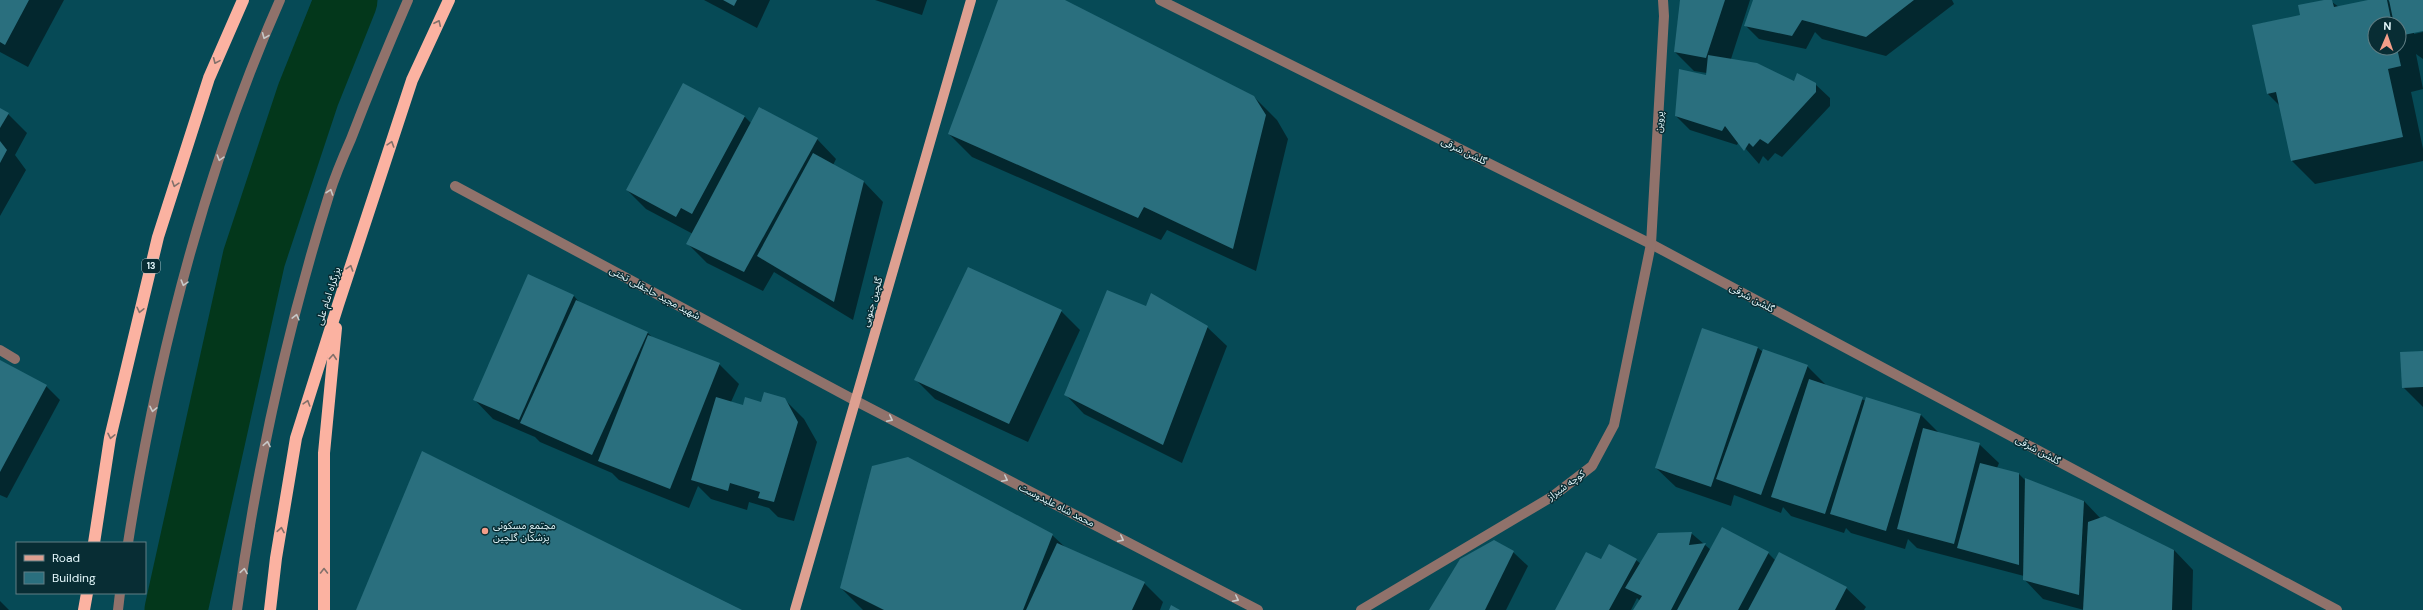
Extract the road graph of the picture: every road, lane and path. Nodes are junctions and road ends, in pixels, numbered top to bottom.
1 (243, 0) edge
2 (280, 0) edge
3 (408, 0) edge
4 (449, 0) edge
5 (971, 0) edge
6 (1160, 0) edge
7 (1663, 0) edge
8 (455, 186) dead end
9 (1651, 244) junction
10 (338, 305) junction
11 (0, 350) edge
12 (15, 359) dead end
13 (856, 401) junction
14 (94, 542) edge
15 (128, 542) edge
16 (87, 594) edge
17 (120, 594) edge
18 (84, 610) edge
19 (118, 610) edge
20 (237, 610) edge
21 (270, 610) edge
22 (324, 610) edge
23 (795, 610) edge
24 (1258, 610) edge
25 (1361, 610) edge
26 (2337, 610) edge

1 -> 14 highway, 13
2 -> 15 street
20 -> 3 street
10 -> 4 highway, بزرگراه امام علی
5 - 13 main road, گلچین جنوبی
6 - 9 street, گلشن شرقی
7 - 9 street, پروین
8 - 13 street, شهید مجید حاجقلی تختی
9 - 25 street, کوچه شیراز
9 - 26 street, گلشن شرقی
21 -> 10 highway, بزرگراه امام علی
22 -> 10 highway
11 - 12 street
13 - 23 main road, گلچین جنوبی
13 -> 24 street, محمد شاه علیدوست
16 - 18 highway
17 - 19 street

